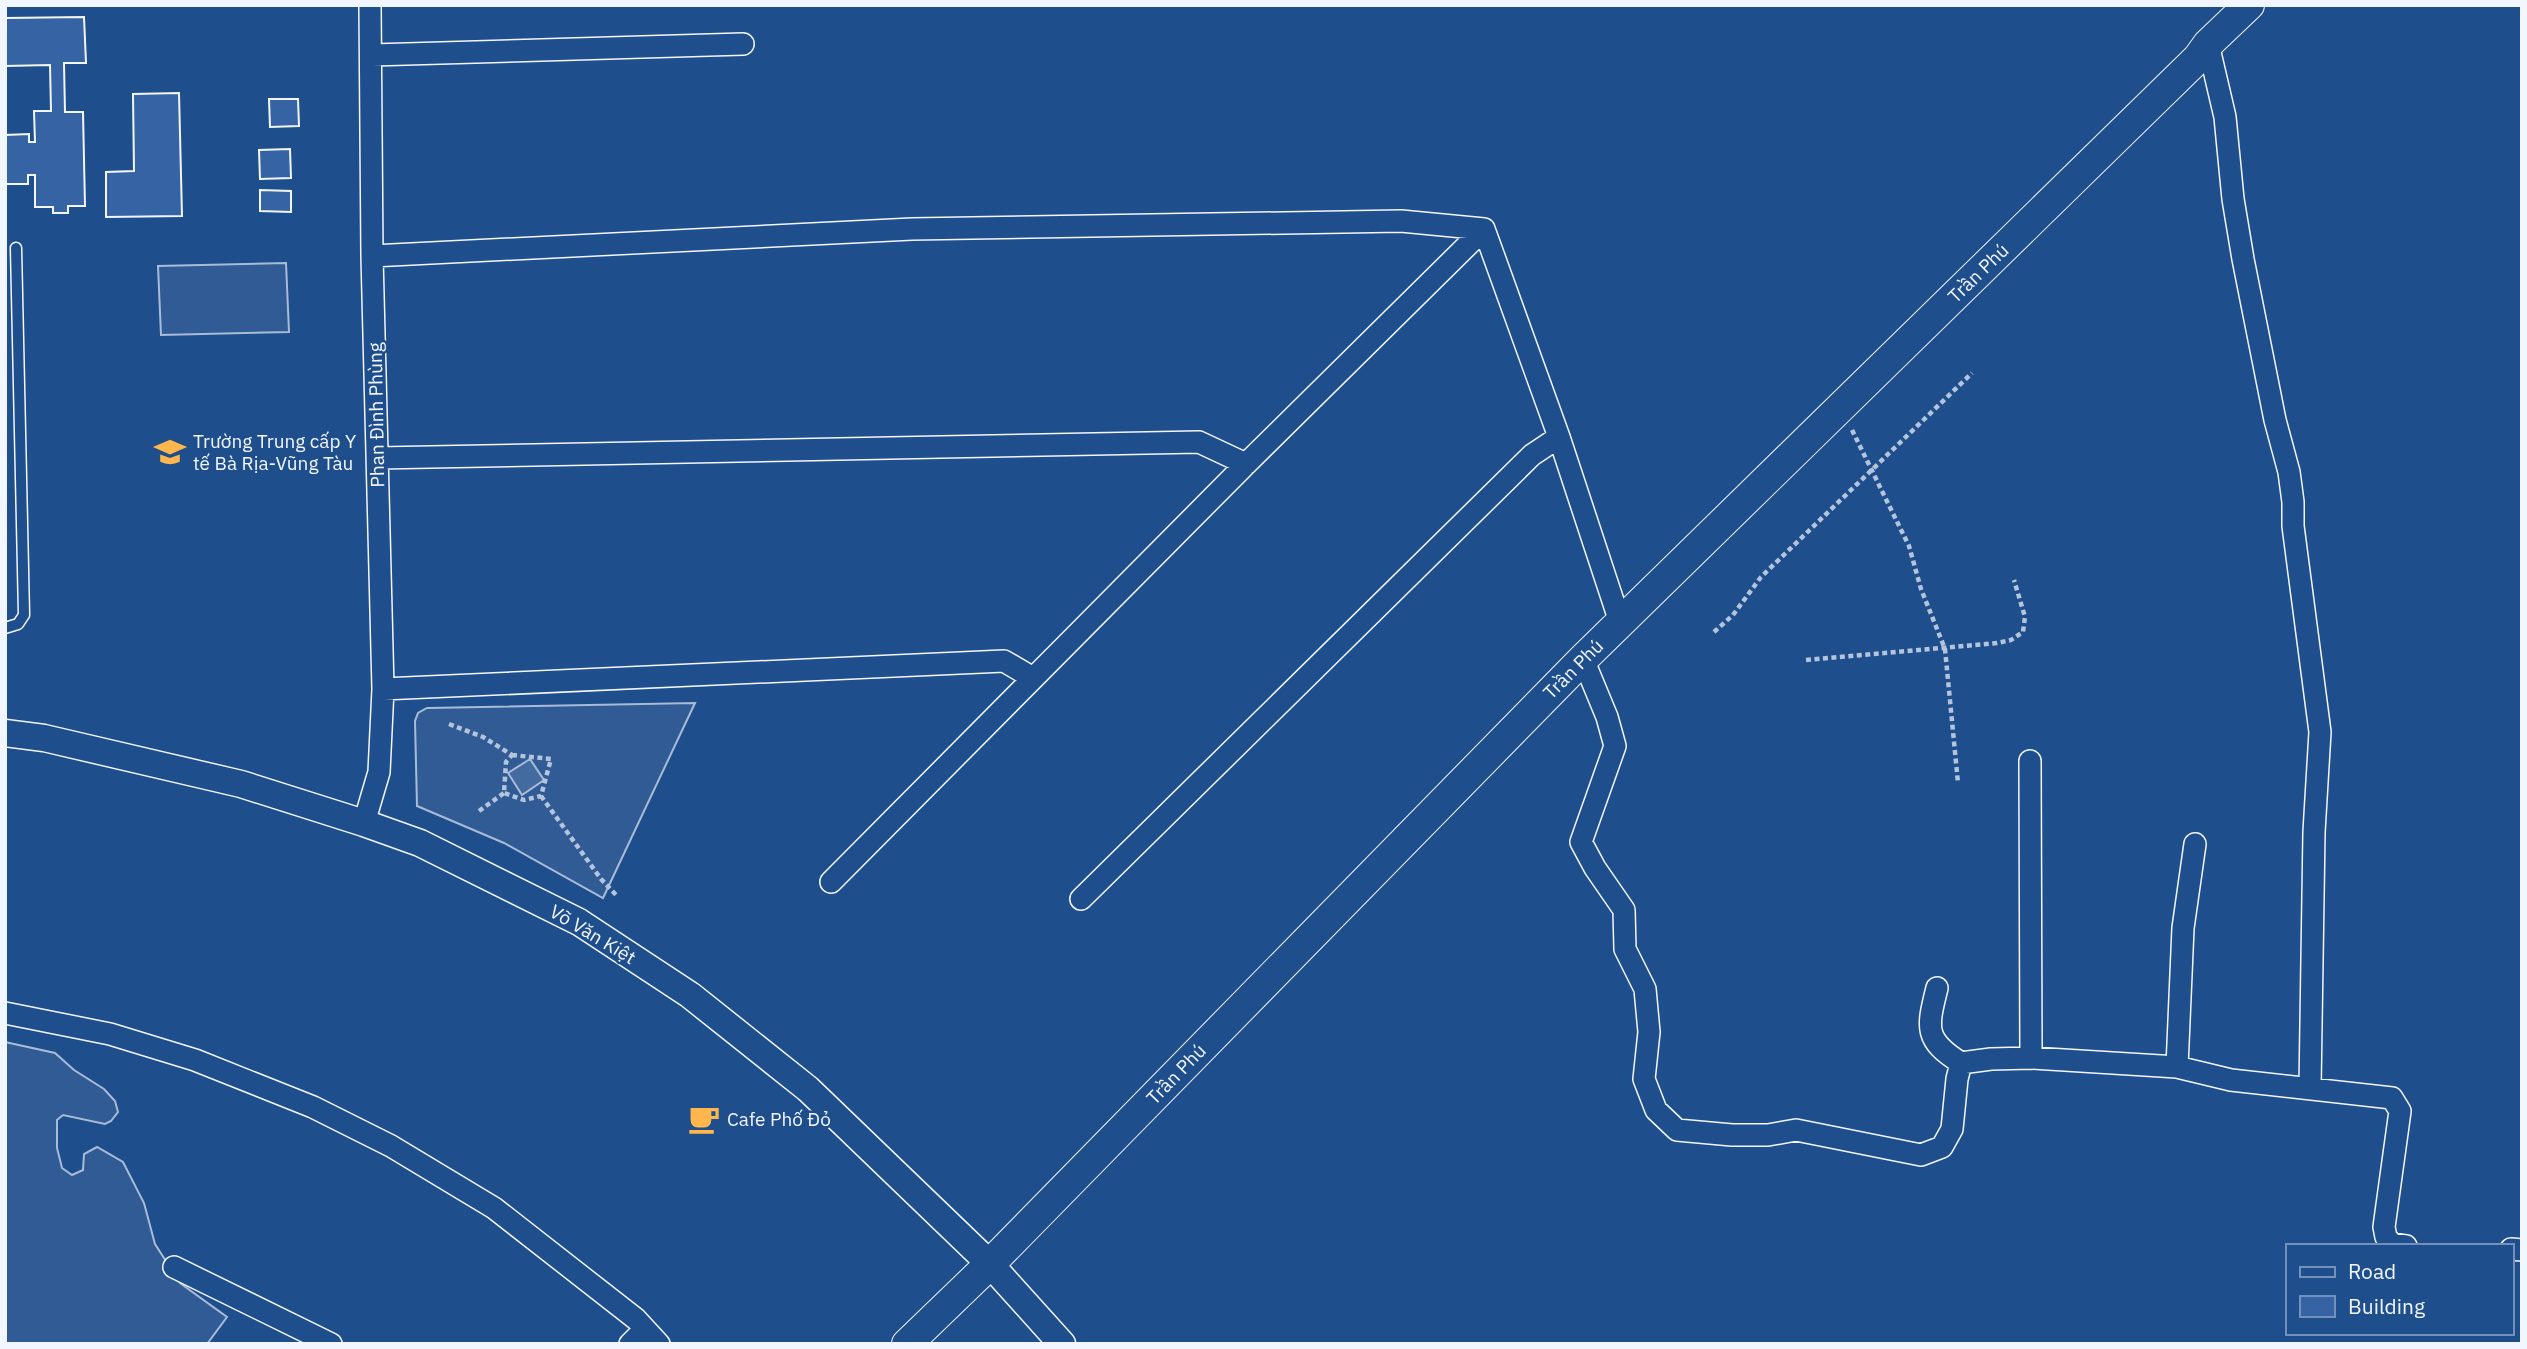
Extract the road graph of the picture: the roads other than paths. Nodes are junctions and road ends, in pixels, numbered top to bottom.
1 (370, 5) edge
2 (2249, 5) edge
3 (743, 44) dead end
4 (2208, 44) junction
5 (372, 55) junction
6 (1485, 229) junction
7 (16, 248) dead end
8 (372, 256) junction
9 (5, 344) edge
10 (18, 344) junction
11 (1559, 437) junction
12 (378, 458) junction
13 (1246, 464) junction
14 (1620, 622) junction
15 (5, 628) edge
16 (1583, 659) junction
17 (1033, 678) junction
18 (383, 689) junction
19 (5, 733) edge
20 (2030, 761) dead end
21 (365, 823) junction
22 (2195, 844) dead end
23 (831, 882) dead end
24 (1081, 899) dead end
25 (1937, 988) dead end
26 (5, 1013) edge
27 (2031, 1058) junction
28 (1961, 1063) junction
29 (2177, 1067) junction
30 (2311, 1088) junction
31 (2392, 1244) edge
32 (990, 1264) junction
33 (174, 1267) dead end
34 (645, 1339) edge
35 (331, 1344) edge
36 (907, 1344) edge
37 (1062, 1344) edge

1 - 5 street, Phan Đình Phùng
2 - 4 main road, Trần Phú
3 - 5 street
4 - 14 main road, Trần Phú
4 - 30 street
5 - 8 street, Phan Đình Phùng
6 - 8 street
6 - 11 street
6 - 13 street
7 - 10 lane
8 - 12 street, Phan Đình Phùng
9 - 10 lane
10 - 15 lane
11 - 14 street
11 - 24 street
12 - 13 street
12 - 18 street, Phan Đình Phùng
13 - 17 street
14 - 16 main road, Trần Phú
16 - 28 street
16 - 32 main road, Trần Phú
17 - 18 street
17 - 23 street
18 - 21 street, Phan Đình Phùng
19 - 21 street, Võ Văn Kiệt
20 - 27 street
21 - 32 street, Võ Văn Kiệt
22 - 29 street
25 - 28 street
26 - 34 street
27 - 28 street
27 - 29 street
29 - 30 street
30 - 31 street
32 - 36 main road, Trần Phú
32 - 37 street, Võ Văn Kiệt
33 - 35 street

